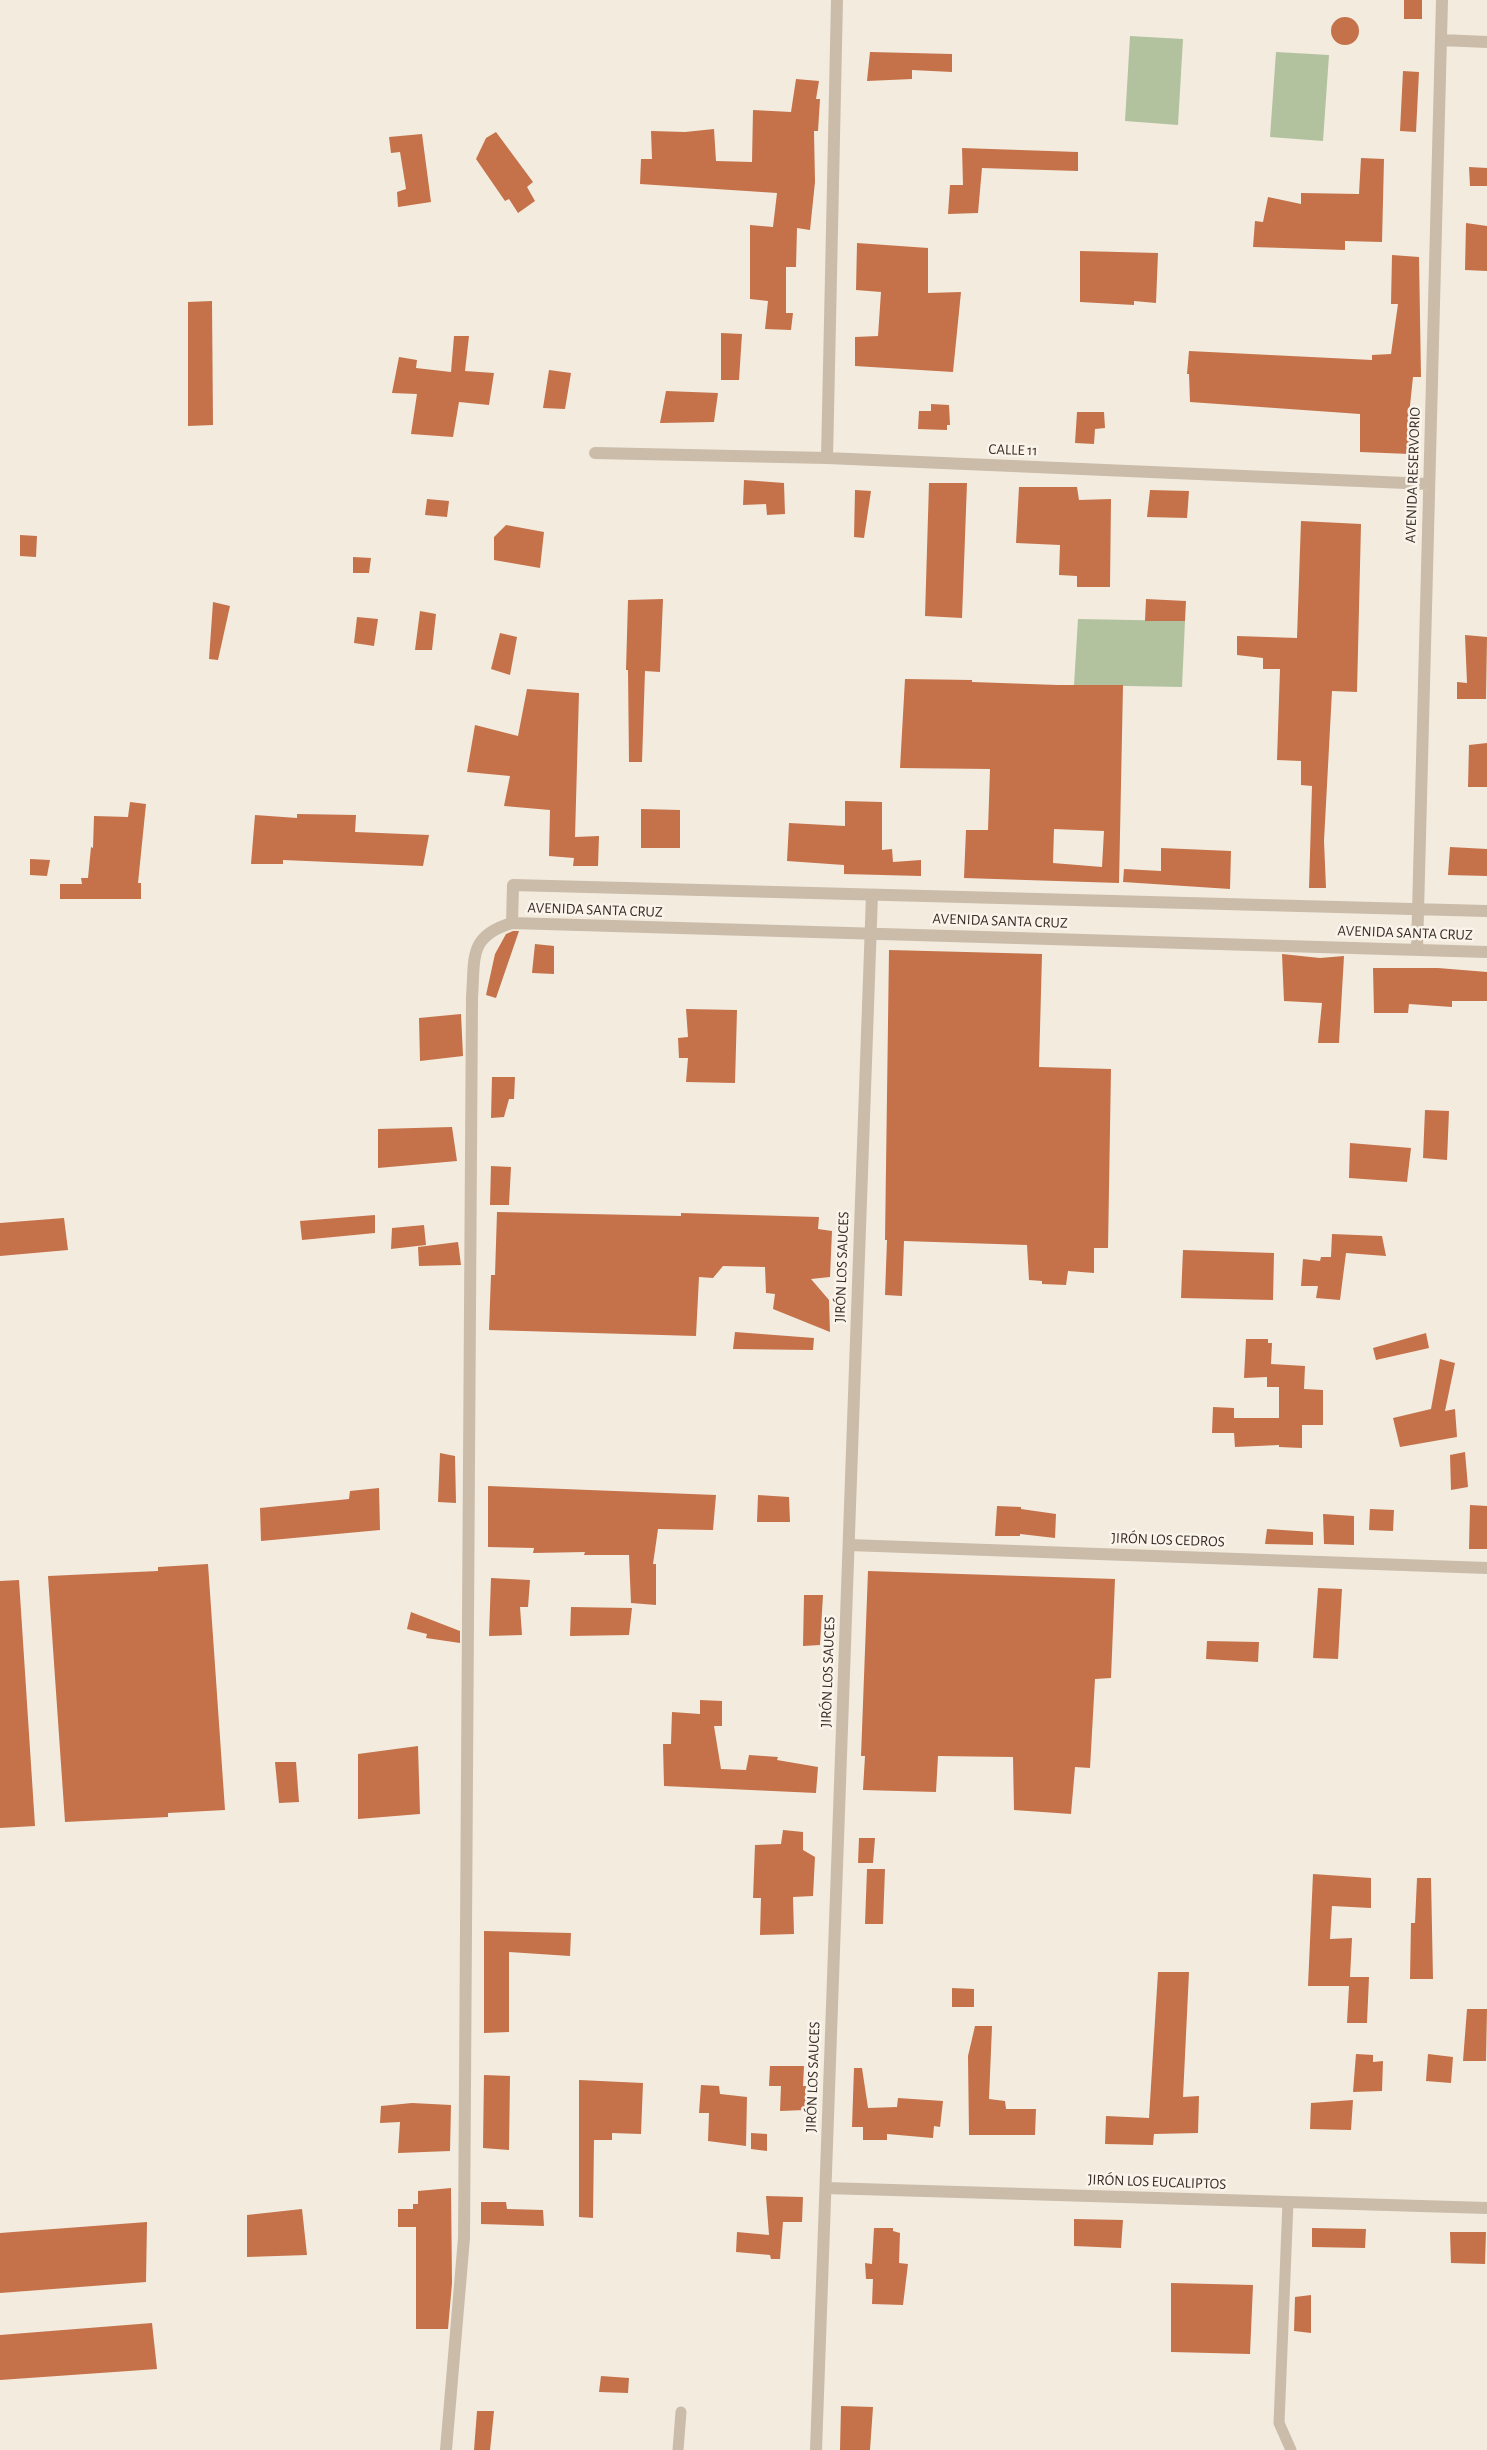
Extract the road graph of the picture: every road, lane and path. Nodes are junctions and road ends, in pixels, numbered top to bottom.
1 (837, 0) edge
2 (1442, 0) edge
3 (1441, 40) junction
4 (1487, 42) edge
5 (595, 453) dead end
6 (827, 458) junction
7 (1429, 484) junction
8 (872, 895) junction
9 (1418, 908) junction
10 (1487, 911) edge
11 (512, 923) junction
12 (870, 934) junction
13 (1417, 950) junction
14 (1487, 952) edge
15 (849, 1545) junction
16 (1487, 1568) edge
17 (826, 2188) junction
18 (1288, 2202) junction
19 (1487, 2208) edge
20 (681, 2412) dead end
21 (446, 2450) edge
22 (678, 2450) edge
23 (816, 2450) edge
24 (1291, 2450) edge

1 - 6 street
2 - 3 street, AVENIDA RESERVORIO
3 - 4 street
3 - 7 street, AVENIDA RESERVORIO
5 - 6 street, CALLE 11
6 - 7 street, CALLE 11
7 - 9 street, AVENIDA RESERVORIO
8 - 9 street, AVENIDA SANTA CRUZ
8 - 11 street, AVENIDA SANTA CRUZ
8 - 12 street, JIRÓN LOS SAUCES
9 - 10 street, AVENIDA SANTA CRUZ
9 - 13 street, AVENIDA RESERVORIO
11 - 12 street, AVENIDA SANTA CRUZ
11 - 21 street
12 - 13 street, AVENIDA SANTA CRUZ
12 - 15 street, JIRÓN LOS SAUCES
13 - 14 street, AVENIDA SANTA CRUZ
15 - 16 street, JIRÓN LOS CEDROS
15 - 17 street, JIRÓN LOS SAUCES
17 - 18 street, JIRÓN LOS EUCALIPTOS
17 - 23 street, JIRÓN LOS SAUCES
18 - 19 street, JIRÓN LOS EUCALIPTOS
18 - 24 lane
20 - 22 lane

